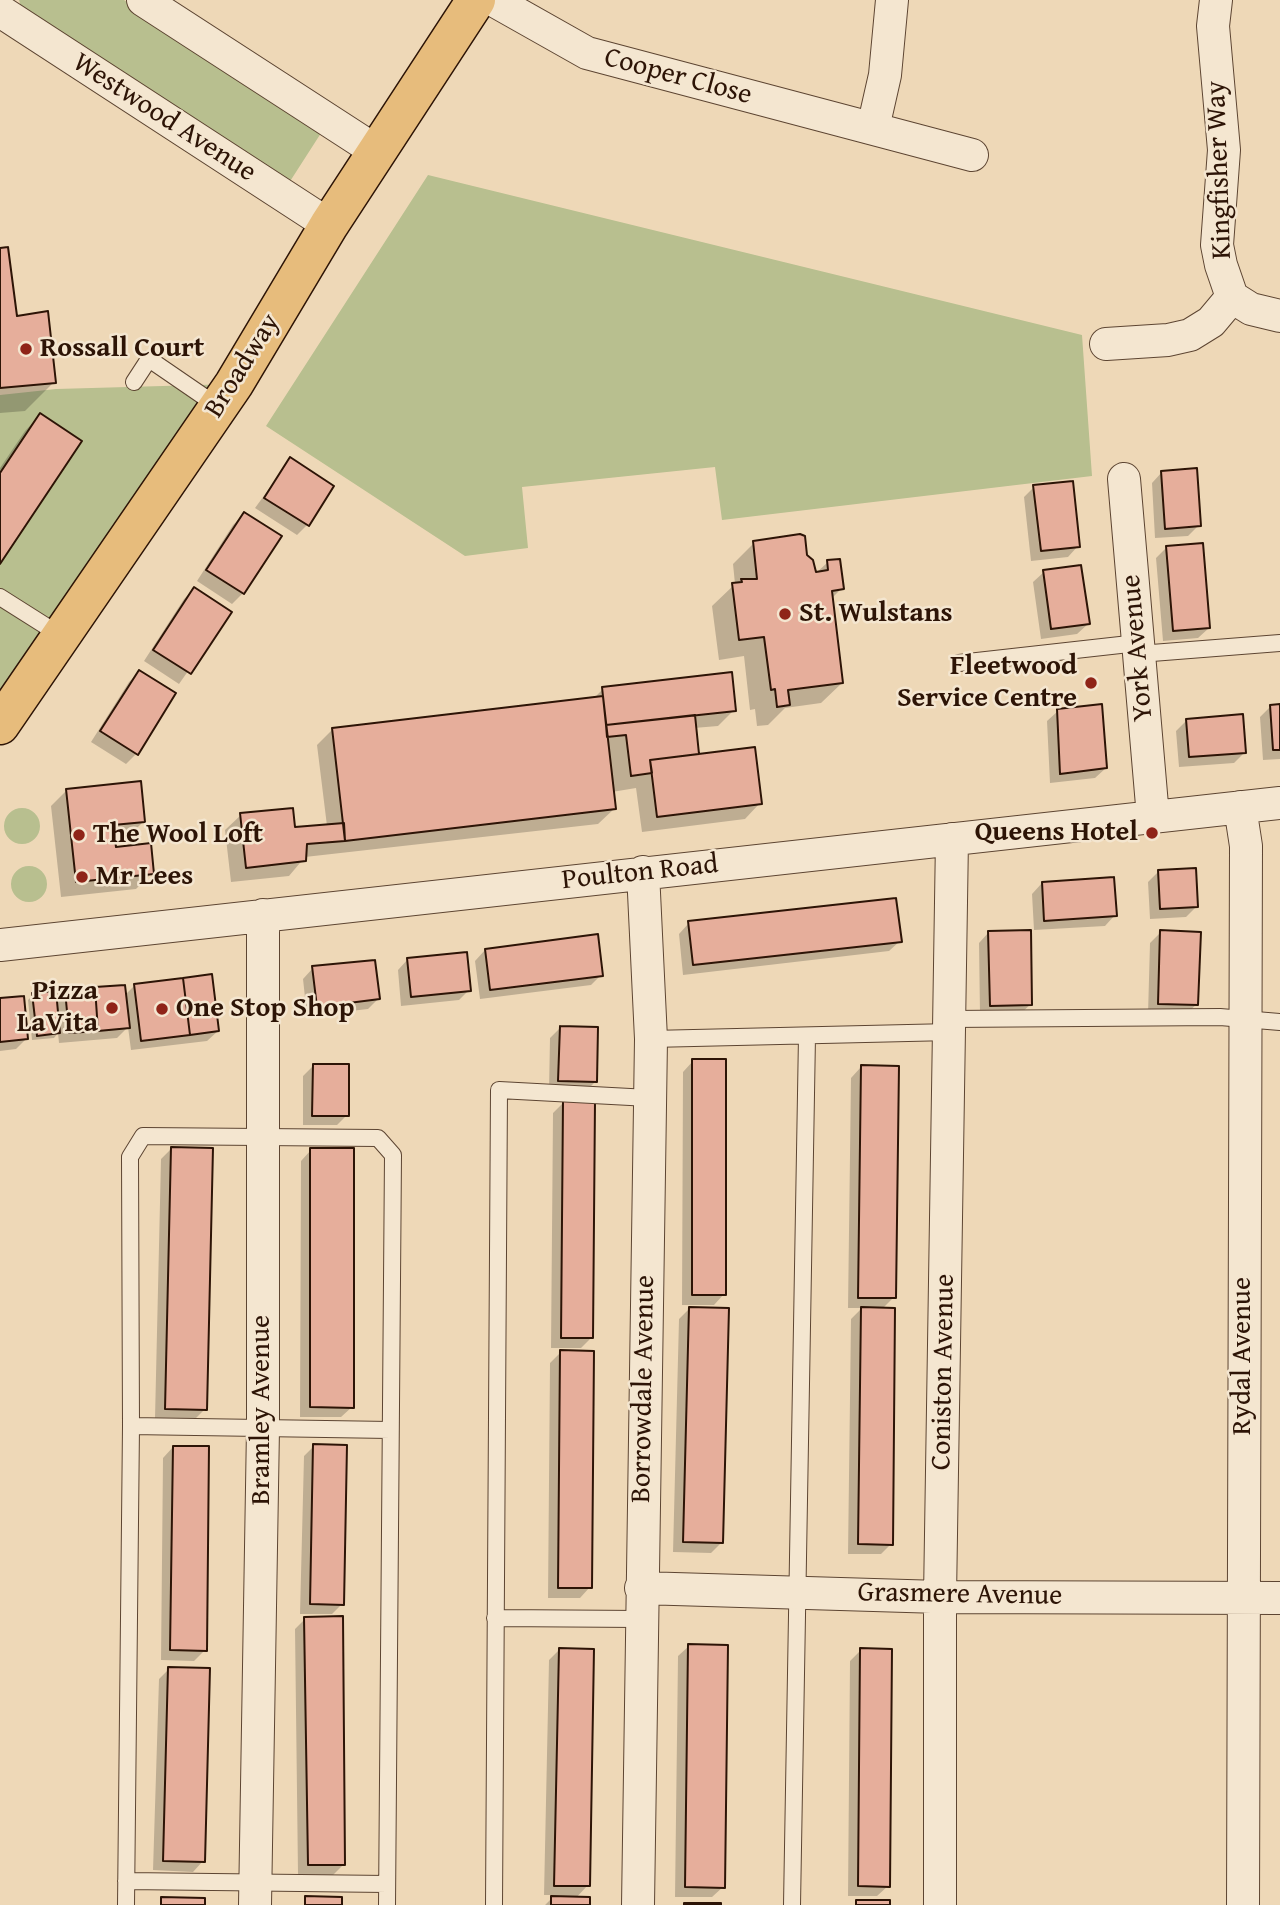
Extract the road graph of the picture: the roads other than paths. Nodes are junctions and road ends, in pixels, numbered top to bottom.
1 (143, 0) edge
2 (476, 0) edge
3 (492, 0) edge
4 (892, 0) edge
5 (1216, 0) edge
6 (0, 11) edge
7 (873, 128) junction
8 (376, 151) junction
9 (972, 155) dead end
10 (329, 225) junction
11 (1232, 297) junction
12 (1280, 316) edge
13 (1105, 344) dead end
14 (134, 382) dead end
15 (219, 407) junction
16 (1124, 479) dead end
17 (0, 597) edge
18 (60, 635) junction
19 (1280, 643) edge
20 (1139, 648) junction
21 (959, 663) dead end
22 (0, 725) edge
23 (1280, 803) edge
24 (1240, 807) junction
25 (1153, 817) junction
26 (952, 839) junction
27 (643, 872) junction
28 (263, 915) junction
29 (0, 945) edge
30 (1244, 1018) junction
31 (1280, 1022) edge
32 (950, 1026) junction
33 (807, 1037) junction
34 (651, 1039) junction
35 (649, 1098) junction
36 (262, 1136) junction
37 (131, 1426) junction
38 (263, 1428) junction
39 (390, 1430) junction
40 (796, 1592) junction
41 (940, 1597) junction
42 (1242, 1597) junction
43 (1280, 1598) edge
44 (640, 1603) junction
45 (495, 1618) junction
46 (127, 1881) junction
47 (387, 1884) junction
48 (256, 1894) edge
49 (126, 1905) edge
50 (387, 1905) edge
51 (494, 1905) edge
52 (638, 1905) edge
53 (792, 1905) edge
54 (940, 1905) edge
55 (1243, 1905) edge

1 - 8 street
2 - 8 main road, Broadway
3 - 7 street, Cooper Close
4 - 7 street
5 - 11 street, Kingfisher Way
6 - 10 street, Westwood Avenue
7 - 9 street, Cooper Close
8 - 10 main road, Broadway
10 - 15 main road, Broadway
11 - 12 street, Kingfisher Way
11 - 13 street, Kingfisher Way
14 - 15 lane
15 - 18 main road, Broadway
16 - 20 street, York Avenue
17 - 18 lane
18 - 22 main road, Broadway
19 - 20 lane
20 - 21 lane
20 - 25 street, York Avenue
23 - 24 street, Poulton Road
24 - 25 street, Poulton Road
24 - 30 street, Rydal Avenue
25 - 26 street, Poulton Road
26 - 27 street, Poulton Road
26 - 32 street, Coniston Avenue
27 - 28 street, Poulton Road
27 - 34 street, Borrowdale Avenue
28 - 29 street, Poulton Road
28 - 36 street, Bramley Avenue
30 - 31 lane
30 - 32 lane
30 - 42 street, Rydal Avenue
32 - 33 lane
32 - 41 street, Coniston Avenue
33 - 34 lane
33 - 40 lane
34 - 35 street, Borrowdale Avenue
35 - 44 street, Borrowdale Avenue
35 - 45 lane
36 - 37 lane
36 - 38 street, Bramley Avenue
36 - 39 lane
37 - 38 lane
37 - 46 lane
38 - 39 lane
38 - 48 street, Bramley Avenue
39 - 47 lane
40 - 41 street, Grasmere Avenue
40 - 44 street, Grasmere Avenue
40 - 53 lane
41 - 42 street, Grasmere Avenue
41 - 54 street, Coniston Avenue
42 - 43 street, Grasmere Avenue
42 - 55 street, Rydal Avenue
44 - 45 lane
44 - 52 street, Borrowdale Avenue
45 - 51 lane
46 - 48 lane
46 - 49 lane
47 - 48 lane
47 - 50 lane

